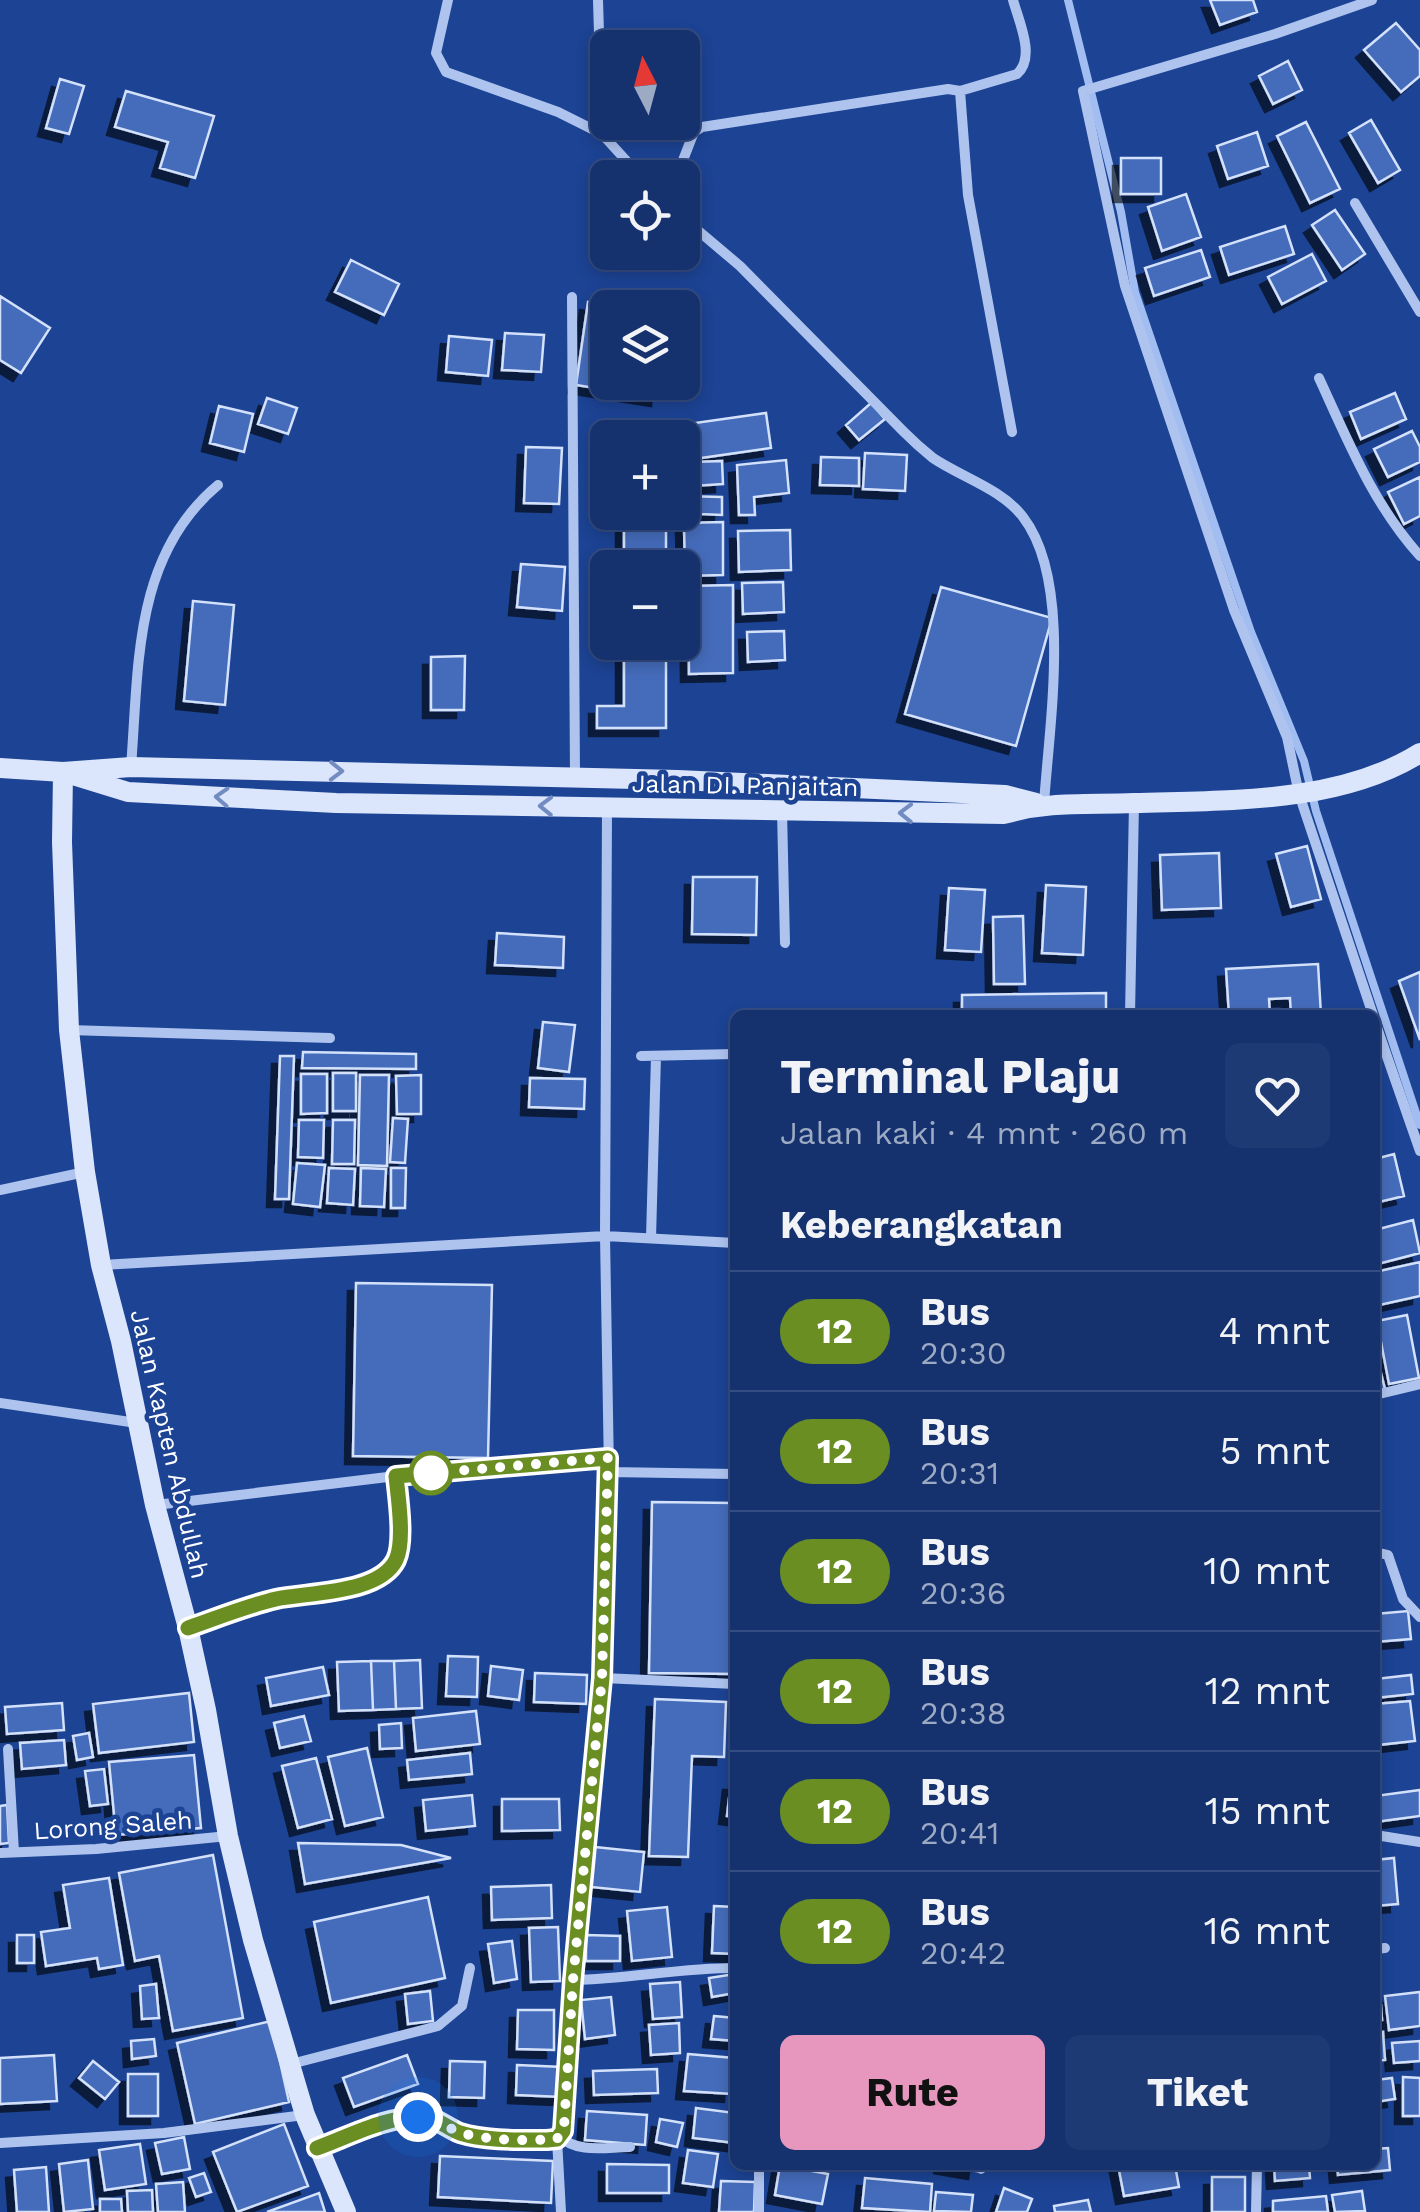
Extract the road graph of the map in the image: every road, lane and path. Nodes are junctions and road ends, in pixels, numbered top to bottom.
1 (448, 0) edge
2 (598, 0) edge
3 (1013, 0) edge
4 (1372, 0) edge
5 (599, 30) edge
6 (960, 91) junction
7 (590, 128) edge
8 (607, 140) edge
9 (626, 160) edge
10 (683, 160) edge
11 (1355, 203) dead end
12 (700, 232) edge
13 (572, 296) dead end
14 (1420, 312) edge
15 (1319, 378) dead end
16 (1012, 432) dead end
17 (218, 485) dead end
18 (1420, 556) edge
19 (1420, 753) edge
20 (132, 767) junction
21 (0, 768) edge
22 (575, 777) junction
23 (63, 780) junction
24 (1299, 794) junction
25 (1134, 803) junction
26 (1042, 804) junction
27 (607, 807) junction
28 (782, 811) junction
29 (785, 943) dead end
30 (1130, 1010) edge
31 (1371, 1010) edge
32 (70, 1030) junction
33 (1380, 1036) edge
34 (330, 1038) dead end
35 (730, 1054) edge
36 (641, 1056) dead end
37 (656, 1056) junction
38 (1420, 1151) edge
39 (85, 1172) junction
40 (0, 1190) edge
41 (605, 1236) junction
42 (651, 1238) junction
43 (730, 1243) edge
44 (101, 1265) junction
45 (1420, 1384) edge
46 (1380, 1394) edge
47 (0, 1403) edge
48 (137, 1423) junction
49 (608, 1458) junction
50 (609, 1472) junction
51 (730, 1474) edge
52 (396, 1476) junction
53 (155, 1505) junction
54 (1380, 1553) edge
55 (1420, 1617) edge
56 (188, 1628) junction
57 (602, 1678) junction
58 (730, 1684) edge
59 (8, 1749) dead end
60 (228, 1836) junction
61 (1380, 1836) edge
62 (1420, 1842) edge
63 (14, 1852) junction
64 (0, 1853) edge
65 (470, 1968) dead end
66 (730, 1968) edge
67 (573, 1980) junction
68 (290, 2064) junction
69 (305, 2114) junction
70 (558, 2138) junction
71 (0, 2143) edge
72 (630, 2147) dead end
73 (317, 2148) junction
74 (759, 2170) edge
75 (1257, 2170) edge
76 (759, 2211) edge
77 (346, 2212) edge
78 (560, 2212) edge
79 (768, 2212) edge
80 (1256, 2212) edge

1 - 7 street
2 - 5 street
3 - 6 street
4 - 24 street
6 - 10 street
6 - 16 street
8 - 9 street
11 - 14 street
12 - 26 street
13 - 22 street
15 - 18 street
17 - 20 street
19 - 24 main road, Jalan DI. Panjaitan
20 -> 22 main road
20 - 23 main road
21 - 23 main road
22 - 26 main road
27 -> 23 main road, Jalan DI. Panjaitan
23 - 32 main road, Jalan Kapten Abdullah
24 - 25 main road, Jalan DI. Panjaitan
24 - 31 street
25 - 26 main road, Jalan DI. Panjaitan
25 - 30 street
26 -> 28 main road, Jalan DI. Panjaitan
27 - 28 main road, Jalan DI. Panjaitan
27 - 41 street
28 - 29 street
32 - 34 street
32 - 39 main road, Jalan Kapten Abdullah
33 - 38 street
35 - 37 street
36 - 37 street
37 - 42 street
39 - 40 street
39 - 44 main road, Jalan Kapten Abdullah
41 - 42 street
41 - 44 street
41 - 49 street
42 - 43 street
44 - 48 main road, Jalan Kapten Abdullah
45 - 46 street
47 - 48 street
48 - 53 main road, Jalan Kapten Abdullah
49 - 50 street
49 - 52 street
50 - 51 street
50 - 57 street
52 - 53 street
52 - 56 lane
53 - 56 main road, Jalan Kapten Abdullah
54 - 55 street
56 - 60 main road, Jalan Kapten Abdullah
57 - 58 street
57 - 67 street
59 - 63 street
60 - 63 street, Lorong Saleh
60 - 68 main road, Jalan Kapten Abdullah
61 - 62 street
63 - 64 street, Lorong Saleh
65 - 68 street
66 - 67 street
67 - 70 street
68 - 69 main road, Jalan Kapten Abdullah
69 - 71 street
69 - 73 main road, Jalan Kapten Abdullah
70 - 72 street
70 - 73 street
70 - 78 street
73 - 77 main road, Jalan Kapten Abdullah
74 - 76 street
75 - 80 street
76 - 79 street

